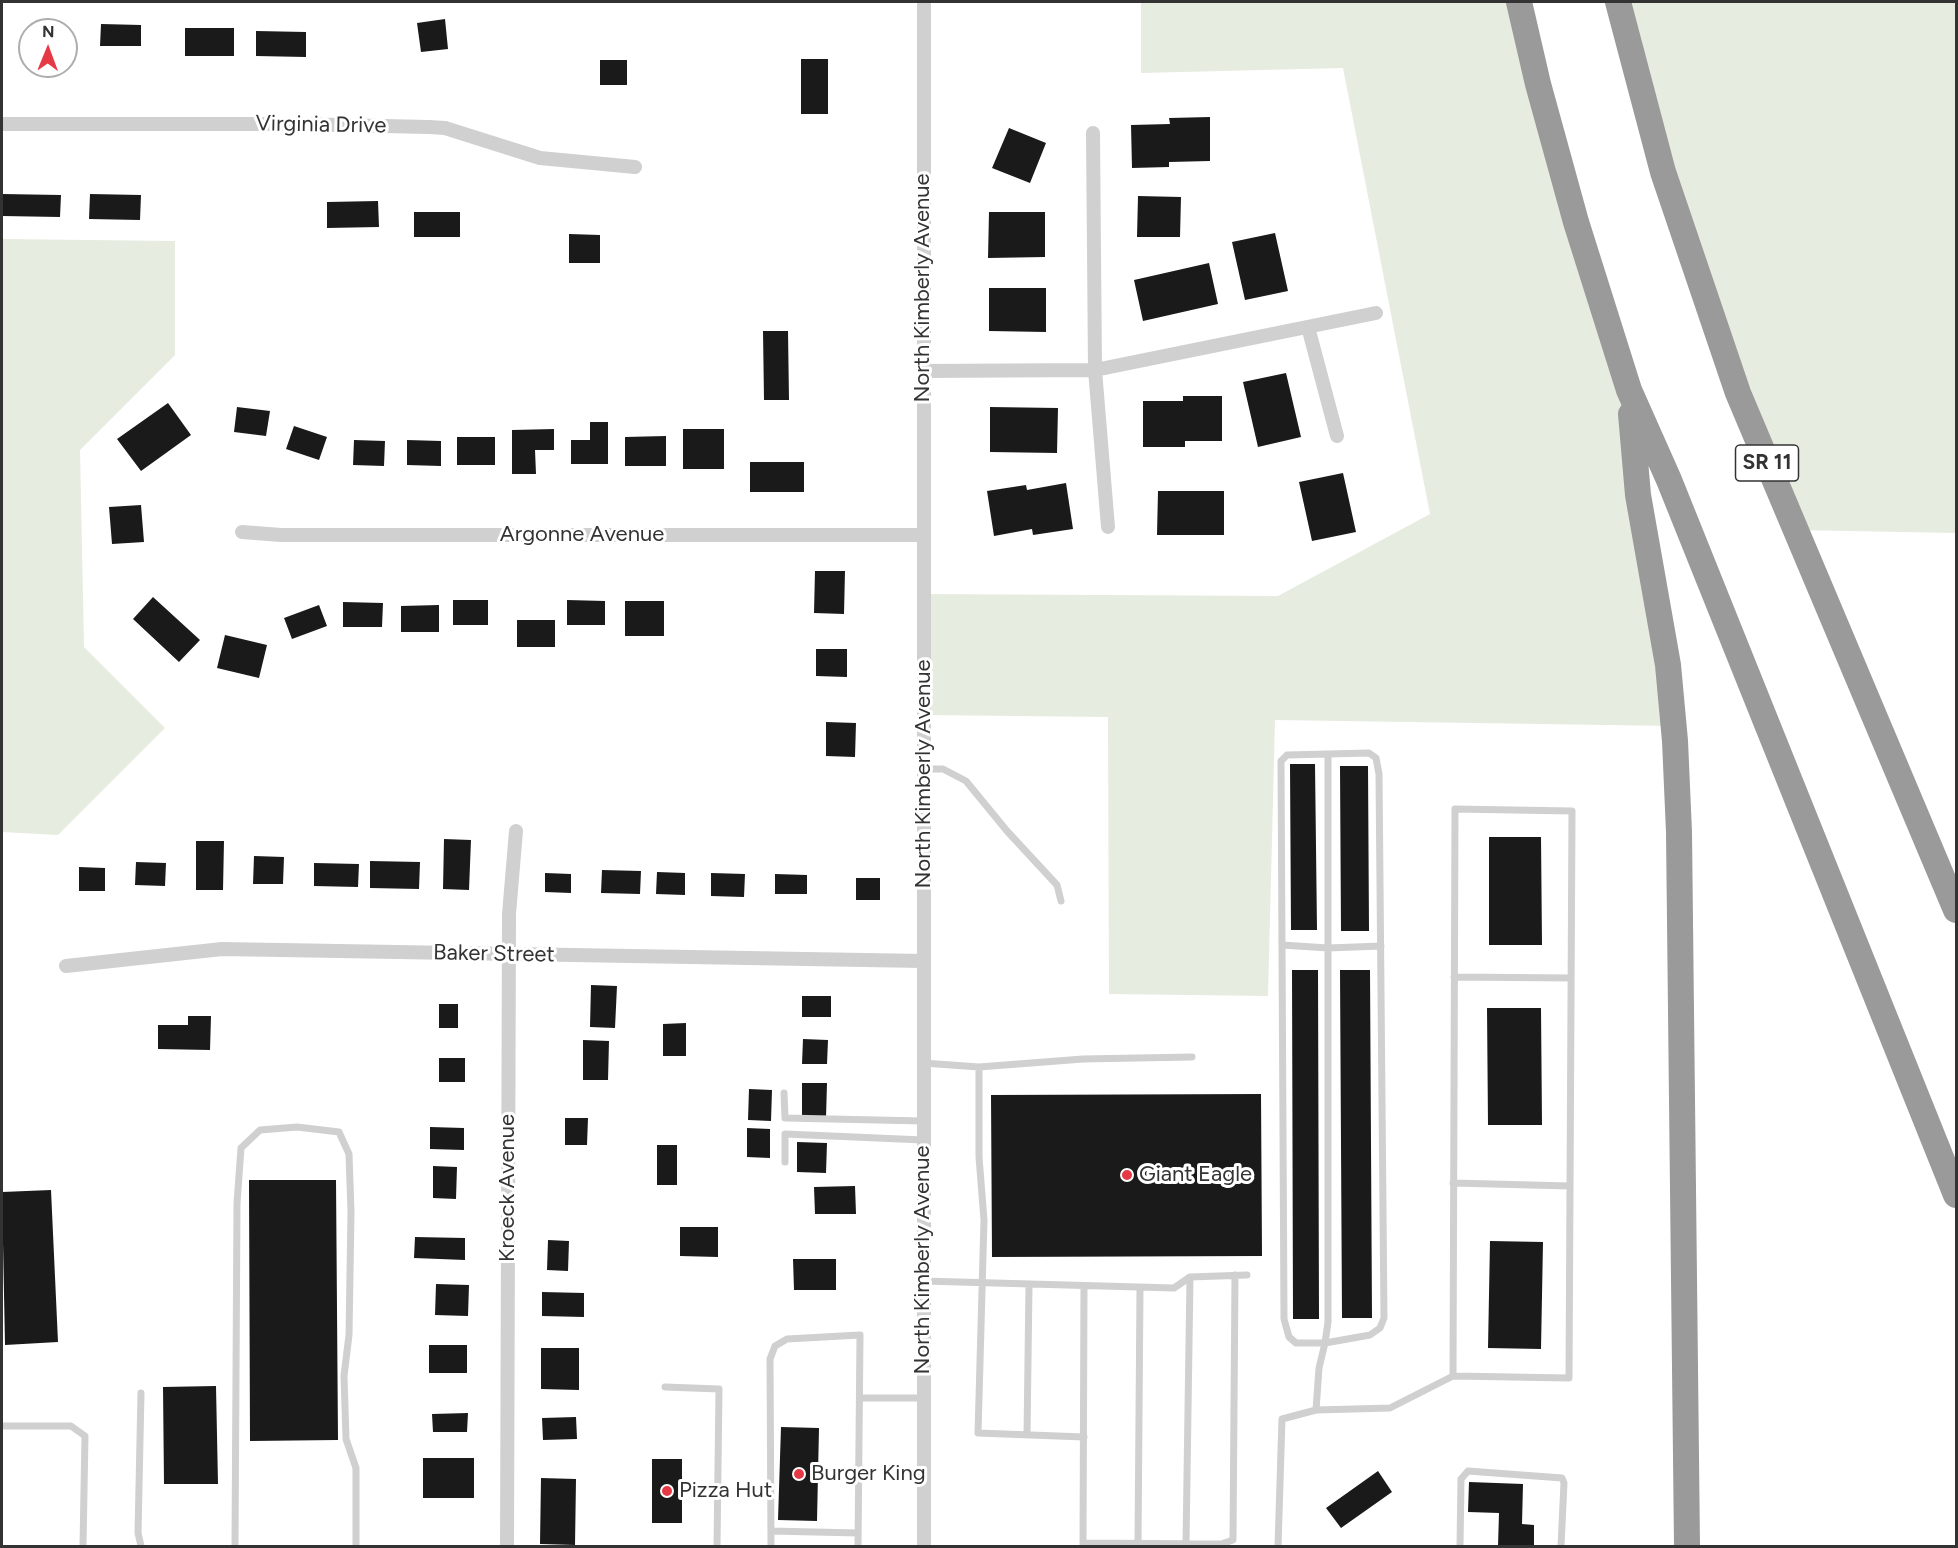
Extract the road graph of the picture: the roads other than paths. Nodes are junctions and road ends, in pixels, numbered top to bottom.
1 (924, 2) edge
2 (1519, 2) edge
3 (1618, 2) edge
4 (2, 124) edge
5 (1093, 133) dead end
6 (635, 167) dead end
7 (1376, 313) dead end
8 (1308, 327) junction
9 (1095, 370) junction
10 (923, 371) junction
11 (1629, 390) junction
12 (1337, 436) dead end
13 (1108, 527) dead end
14 (242, 532) dead end
15 (922, 535) junction
16 (1328, 754) junction
17 (924, 769) junction
18 (516, 831) dead end
19 (1061, 901) dead end
20 (1956, 910) edge
21 (1282, 945) junction
22 (1381, 946) junction
23 (1328, 948) junction
24 (509, 954) junction
25 (923, 961) junction
26 (66, 966) dead end
27 (1454, 977) junction
28 (1571, 978) junction
29 (1192, 1057) dead end
30 (923, 1063) junction
31 (979, 1067) junction
32 (784, 1093) dead end
33 (785, 1118) junction
34 (923, 1121) junction
35 (785, 1134) junction
36 (923, 1140) junction
37 (785, 1162) dead end
38 (1453, 1183) junction
39 (1570, 1186) junction
40 (1956, 1195) edge
41 (1235, 1275) junction
42 (1247, 1275) dead end
43 (1190, 1277) junction
44 (923, 1281) junction
45 (982, 1283) junction
46 (1029, 1285) junction
47 (1084, 1287) junction
48 (1140, 1288) junction
49 (1325, 1343) junction
50 (1453, 1376) junction
51 (665, 1387) dead end
52 (141, 1394) dead end
53 (861, 1398) junction
54 (924, 1398) junction
55 (1316, 1410) junction
56 (2, 1426) edge
57 (1027, 1435) junction
58 (1084, 1437) junction
59 (771, 1531) junction
60 (858, 1533) junction
61 (1138, 1543) junction
62 (1186, 1543) junction
63 (1083, 1545) edge
64 (83, 1546) edge
65 (141, 1546) edge
66 (235, 1546) edge
67 (356, 1546) edge
68 (507, 1546) edge
69 (717, 1546) edge
70 (771, 1546) edge
71 (858, 1546) edge
72 (924, 1546) edge
73 (1278, 1546) edge
74 (1460, 1546) edge
75 (1561, 1546) edge
76 (1687, 1546) edge

1 - 10 street, North Kimberly Avenue
2 - 11 highway
3 - 20 highway, SR 11
4 - 6 street, Virginia Drive
5 - 9 street
7 - 8 street
8 - 9 street
8 - 12 street
9 - 10 street
9 - 13 street
10 - 15 street, North Kimberly Avenue
11 - 40 highway
11 - 76 highway
14 - 15 street, Argonne Avenue
15 - 17 street, North Kimberly Avenue
16 - 21 lane
16 - 22 lane
16 - 23 lane
17 - 19 lane
17 - 25 street, North Kimberly Avenue
18 - 24 street, Kroeck Avenue
21 - 23 lane
21 - 49 lane
22 - 23 lane
22 - 49 lane
23 - 49 lane
24 - 25 street, Baker Street
24 - 26 street, Baker Street
24 - 68 street, Kroeck Avenue
25 - 30 street, North Kimberly Avenue
27 - 28 lane
27 - 28 lane
27 - 38 lane
28 - 39 lane
29 - 31 lane
30 - 31 lane
30 - 34 street, North Kimberly Avenue
31 - 45 lane
32 - 33 lane
33 - 34 lane
33 - 35 lane
34 - 36 street, North Kimberly Avenue
35 - 36 lane
35 - 37 lane
36 - 44 street, North Kimberly Avenue
38 - 39 lane
38 - 50 lane
39 - 50 lane
41 - 42 lane
41 - 43 lane
41 - 62 lane
43 - 48 lane
43 - 62 lane
44 - 45 lane
44 - 54 street, North Kimberly Avenue
45 - 46 lane
45 - 57 lane
46 - 47 lane
46 - 57 lane
47 - 48 lane
47 - 58 lane
48 - 61 lane
49 - 55 lane
50 - 55 lane
51 - 69 lane
52 - 65 lane
53 - 54 lane
53 - 59 lane
53 - 60 lane
54 - 72 street, North Kimberly Avenue
55 - 73 lane
56 - 64 lane
57 - 58 lane
58 - 63 lane
59 - 60 lane
59 - 70 lane
60 - 71 lane
61 - 62 lane
61 - 63 lane
66 - 67 lane
74 - 75 lane

